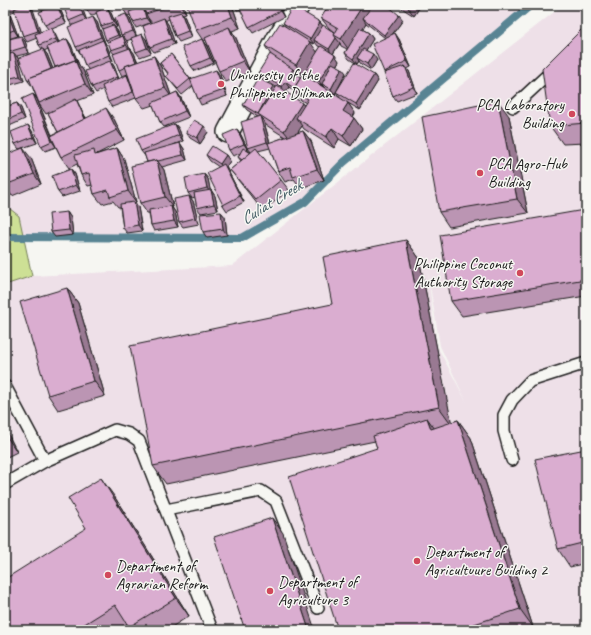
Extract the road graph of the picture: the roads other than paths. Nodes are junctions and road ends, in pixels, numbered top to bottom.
1 (299, 5) edge
2 (564, 60) edge
3 (513, 107) dead end
4 (228, 132) edge
5 (586, 363) edge
6 (5, 386) edge
7 (512, 460) dead end
8 (45, 461) junction
9 (5, 484) edge
10 (166, 510) junction
11 (318, 608) dead end
12 (212, 630) edge

1 - 4 street
2 - 3 lane
5 - 7 lane
6 - 8 lane
8 - 9 lane
8 - 10 lane
10 - 11 lane
10 - 12 lane

